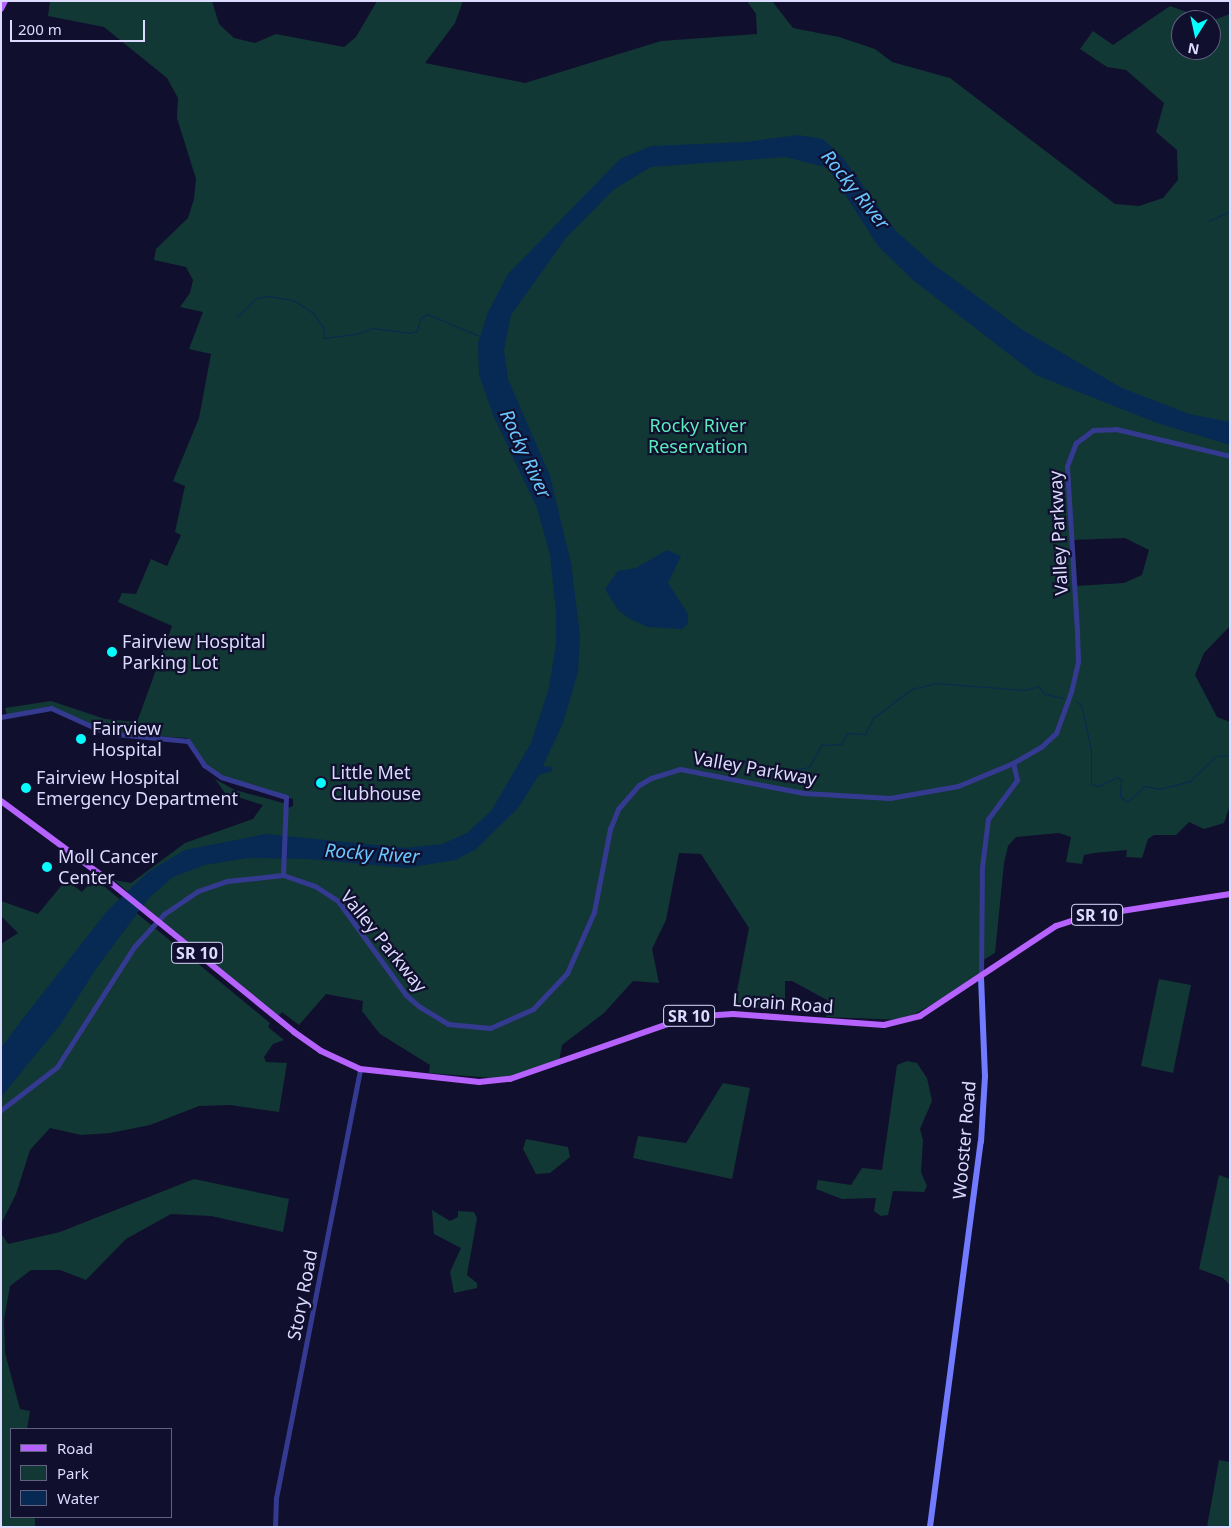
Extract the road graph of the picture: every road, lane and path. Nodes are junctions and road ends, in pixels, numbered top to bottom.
1 (5, 1) edge
2 (1, 9) edge
3 (1230, 456) edge
4 (1, 717) edge
5 (1013, 764) junction
6 (1, 801) edge
7 (283, 875) junction
8 (1230, 894) edge
9 (981, 977) junction
10 (360, 1069) junction
11 (1, 1110) edge
12 (275, 1527) edge
13 (930, 1527) edge

1 - 2 main road
3 - 5 street, Valley Parkway
4 - 7 street
5 - 7 street, Valley Parkway
5 - 9 street, Wooster Road
6 - 10 main road, Lorain Road / SR 10, bridge
7 - 11 street, Valley Parkway
8 - 9 main road, Lorain Road / SR 10
9 - 10 main road, Lorain Road / SR 10
9 - 13 main road, Wooster Road
10 - 12 street, Story Road

